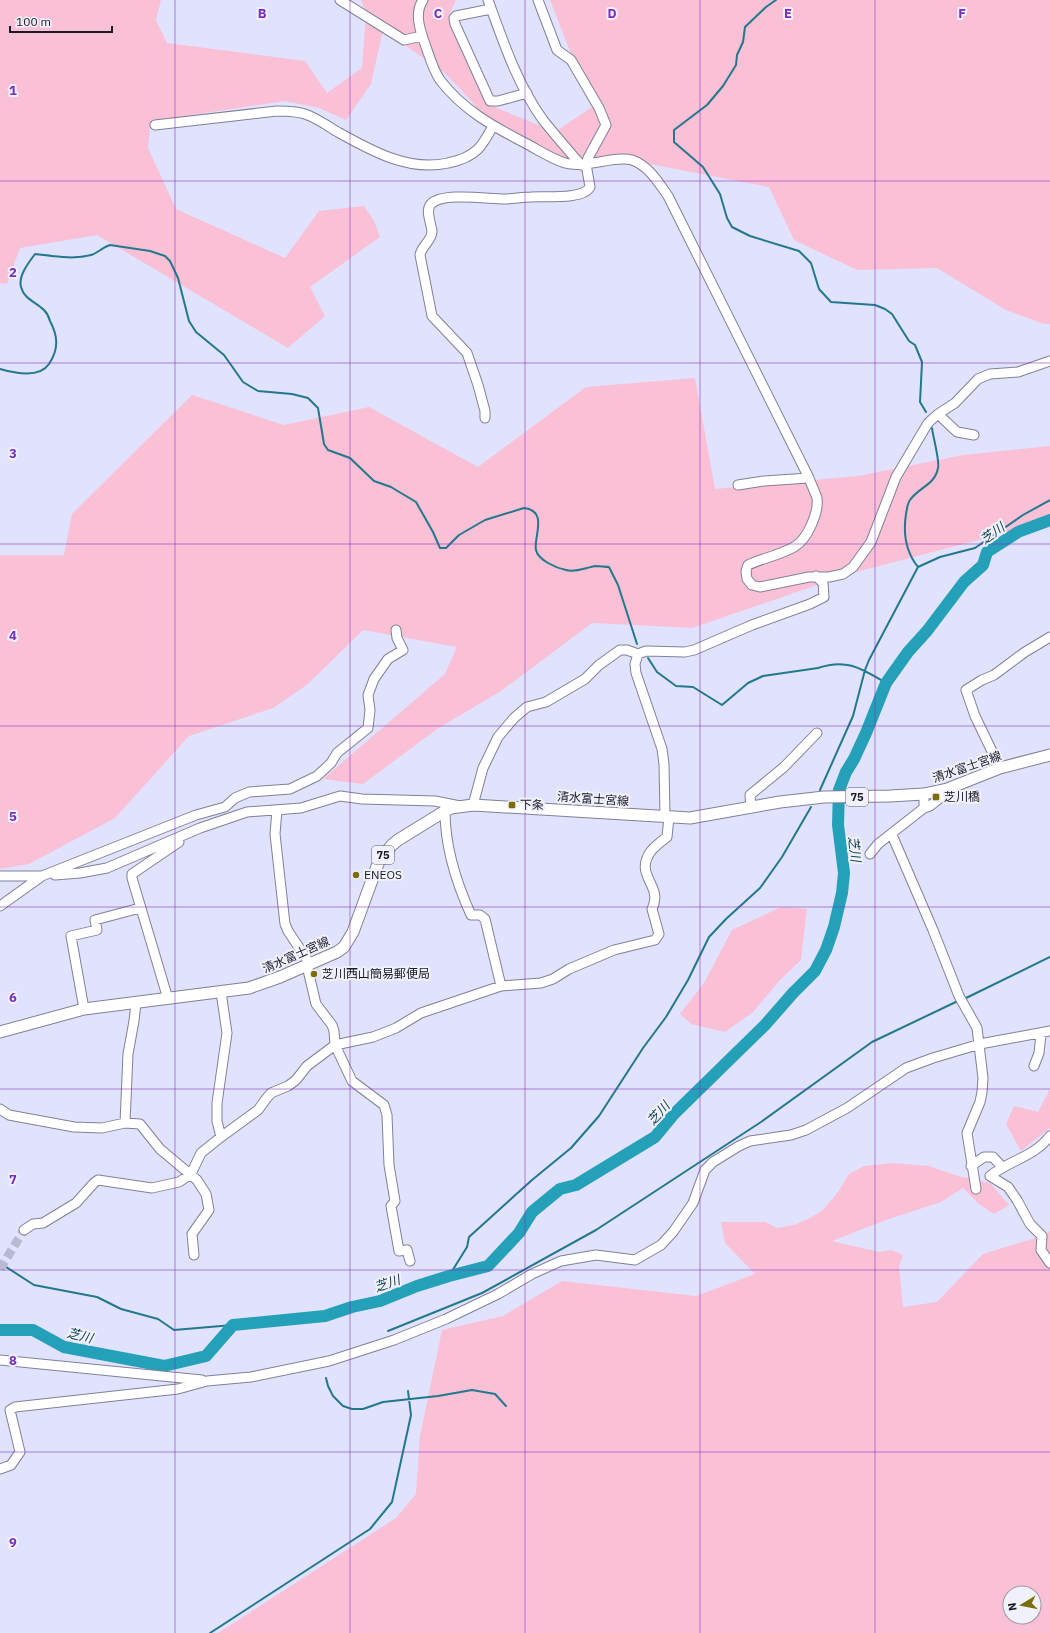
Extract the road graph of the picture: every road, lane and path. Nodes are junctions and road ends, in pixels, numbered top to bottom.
1 (340, 0) edge
2 (423, 0) edge
3 (488, 0) edge
4 (538, 0) edge
5 (491, 9) junction
6 (422, 36) junction
7 (527, 93) junction
8 (155, 125) dead end
9 (493, 126) junction
10 (584, 164) junction
11 (1050, 361) edge
12 (938, 414) junction
13 (485, 418) dead end
14 (974, 434) dead end
15 (809, 478) junction
16 (738, 485) dead end
17 (816, 576) junction
18 (396, 630) dead end
19 (1050, 637) edge
20 (638, 654) junction
21 (817, 733) dead end
22 (1050, 755) edge
23 (1000, 768) junction
24 (924, 794) junction
25 (940, 798) dead end
26 (472, 805) junction
27 (461, 806) junction
28 (751, 807) junction
29 (924, 808) junction
30 (276, 810) junction
31 (445, 811) junction
32 (667, 817) junction
33 (194, 831) junction
34 (892, 835) junction
35 (870, 854) dead end
36 (0, 876) edge
37 (42, 876) junction
38 (0, 906) edge
39 (140, 908) junction
40 (308, 965) junction
41 (501, 986) junction
42 (221, 992) junction
43 (168, 999) junction
44 (136, 1003) junction
45 (84, 1010) junction
46 (0, 1032) edge
47 (1046, 1032) edge
48 (980, 1044) junction
49 (335, 1045) junction
50 (1034, 1066) dead end
51 (0, 1109) edge
52 (125, 1123) junction
53 (1050, 1136) edge
54 (221, 1137) junction
55 (971, 1166) junction
56 (1002, 1167) junction
57 (191, 1174) junction
58 (976, 1189) dead end
59 (24, 1230) tunnel mouth
60 (194, 1256) dead end
61 (410, 1261) dead end
62 (1050, 1263) edge
63 (0, 1360) edge
64 (207, 1381) junction
65 (0, 1469) edge

1 - 6 street
2 - 6 street
3 - 5 street
4 - 10 street
5 - 7 street
5 - 7 street
6 - 9 street
7 - 10 street
8 - 9 street
9 - 10 street
10 - 13 street
10 - 15 street
11 - 12 street
12 - 14 street
12 - 17 street
15 - 16 street
15 - 17 street
17 - 20 street
18 - 37 street
19 - 23 street
20 - 26 street
20 - 32 street
21 - 28 street
22 - 23 main road, 清水富士宮線 / 75
23 - 24 main road, 清水富士宮線 / 75
24 - 28 main road, 清水富士宮線 / 75
24 - 29 street
25 - 29 street
26 - 27 main road, 清水富士宮線 / 75
26 - 32 main road, 清水富士宮線 / 75
27 - 30 street
27 - 31 main road, 清水富士宮線 / 75
28 - 32 main road, 清水富士宮線 / 75
29 - 34 street
30 - 33 street
30 - 40 street
31 - 40 main road, 清水富士宮線 / 75
31 - 41 street
32 - 41 street
33 - 37 street
33 - 39 street
34 - 35 street
34 - 48 street
36 - 37 street
37 - 38 street
39 - 43 street
39 - 45 street
40 - 42 main road, 清水富士宮線 / 75
40 - 49 street
41 - 49 street
42 - 43 main road, 清水富士宮線 / 75
42 - 54 street
43 - 44 main road, 清水富士宮線 / 75
44 - 45 main road, 清水富士宮線 / 75
44 - 52 street
45 - 46 main road, 清水富士宮線 / 75
47 - 48 street
47 - 50 street
48 - 55 street
48 - 64 street
49 - 54 street
49 - 61 street
51 - 52 street
52 - 57 street
53 - 56 street
54 - 57 street
55 - 56 street
55 - 58 street
56 - 62 street
57 - 59 street
57 - 60 street
63 - 64 street
64 - 65 street

